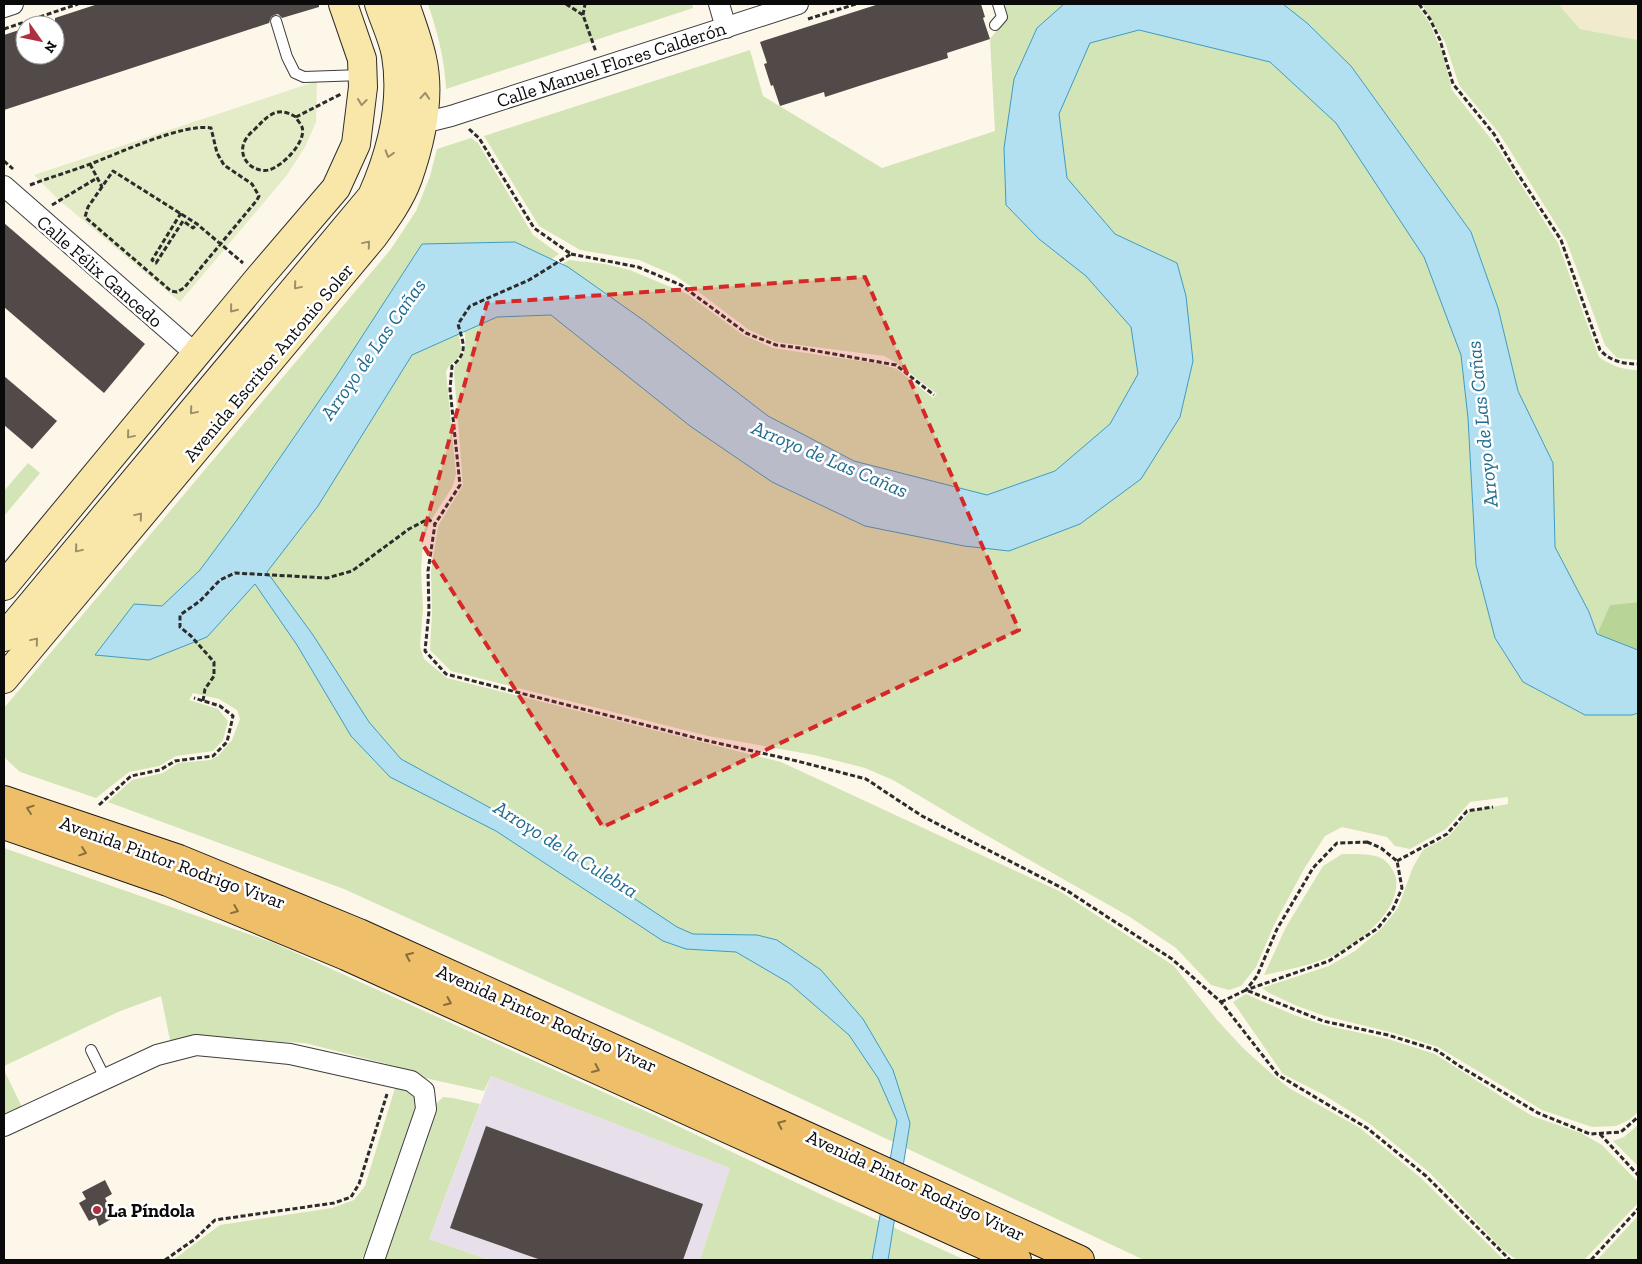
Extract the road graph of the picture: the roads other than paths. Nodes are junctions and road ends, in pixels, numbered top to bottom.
1 (13, 4) edge
2 (343, 4) edge
3 (379, 4) edge
4 (405, 4) edge
5 (719, 4) edge
6 (798, 4) edge
7 (998, 4) edge
8 (4, 7) edge
9 (276, 20) dead end
10 (994, 25) dead end
11 (726, 28) junction
12 (352, 81) junction
13 (423, 123) junction
14 (7, 191) edge
15 (197, 355) junction
16 (4, 586) edge
17 (4, 637) edge
18 (4, 679) edge
19 (4, 800) edge
20 (4, 825) edge
21 (91, 1050) dead end
22 (106, 1080) junction
23 (4, 1126) edge
24 (374, 1260) edge
25 (1017, 1260) edge
26 (1080, 1260) edge

1 - 8 street
2 - 12 street
3 -> 17 street, Avenida Escritor Antonio Soler
13 -> 4 street, Avenida Escritor Antonio Soler
5 - 11 street
6 - 11 street, Calle Manuel Flores Calderón
7 - 10 lane
9 - 12 lane
11 - 13 street, Calle Manuel Flores Calderón
12 -> 15 street
18 -> 13 street, Avenida Escritor Antonio Soler
14 - 15 street, Calle Félix Gancedo
15 -> 16 street
26 -> 19 main road, Avenida Pintor Rodrigo Vivar
20 -> 25 main road, Avenida Pintor Rodrigo Vivar
21 - 22 lane
22 - 23 street
22 - 24 street

